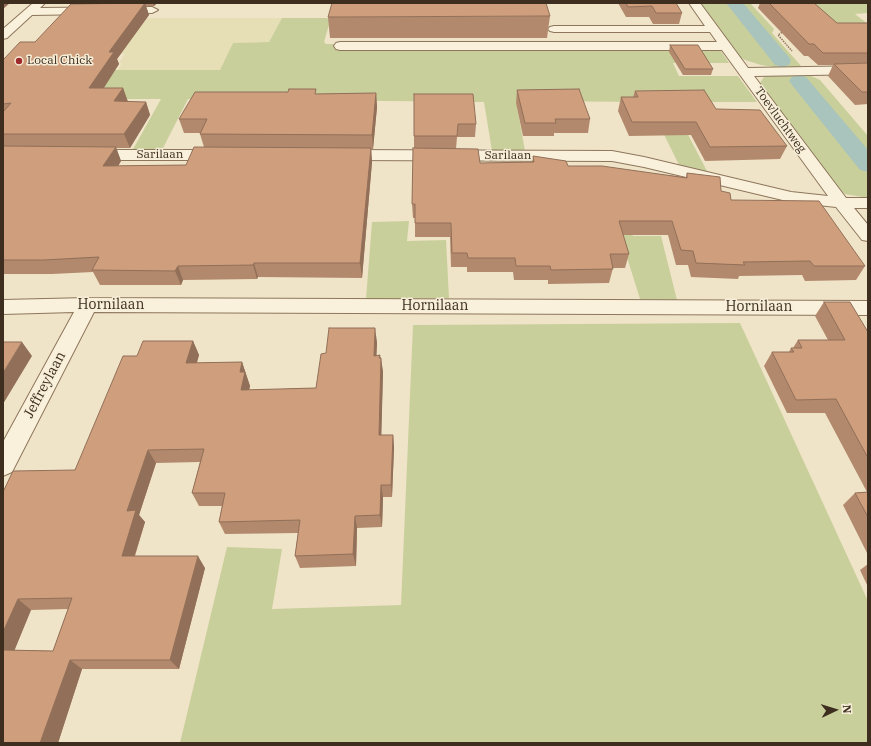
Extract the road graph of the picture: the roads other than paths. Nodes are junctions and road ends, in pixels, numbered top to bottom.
1 (40, 3) edge
2 (694, 3) edge
3 (152, 10) dead end
4 (29, 12) junction
5 (554, 29) dead end
6 (713, 29) junction
7 (3, 35) edge
8 (340, 46) dead end
9 (725, 46) junction
10 (868, 70) edge
11 (745, 72) junction
12 (74, 155) edge
13 (233, 155) edge
14 (328, 155) edge
15 (841, 203) junction
16 (868, 203) edge
17 (868, 236) edge
18 (88, 305) junction
19 (3, 307) edge
20 (868, 308) edge
21 (3, 465) edge

1 - 4 street
2 - 6 street, Toevluchtweg
3 - 4 street
4 - 7 street
5 - 6 street
6 - 9 street, Toevluchtweg
8 - 9 street
9 - 11 street, Toevluchtweg
10 - 11 street
11 - 15 street, Toevluchtweg
12 - 13 street, Sarilaan
14 - 15 street, Sarilaan
15 - 16 street, Sarilaan
15 - 17 street, Toevluchtweg
18 - 19 street, Hornilaan
18 - 20 street, Hornilaan
18 - 21 street, Jeffreylaan

